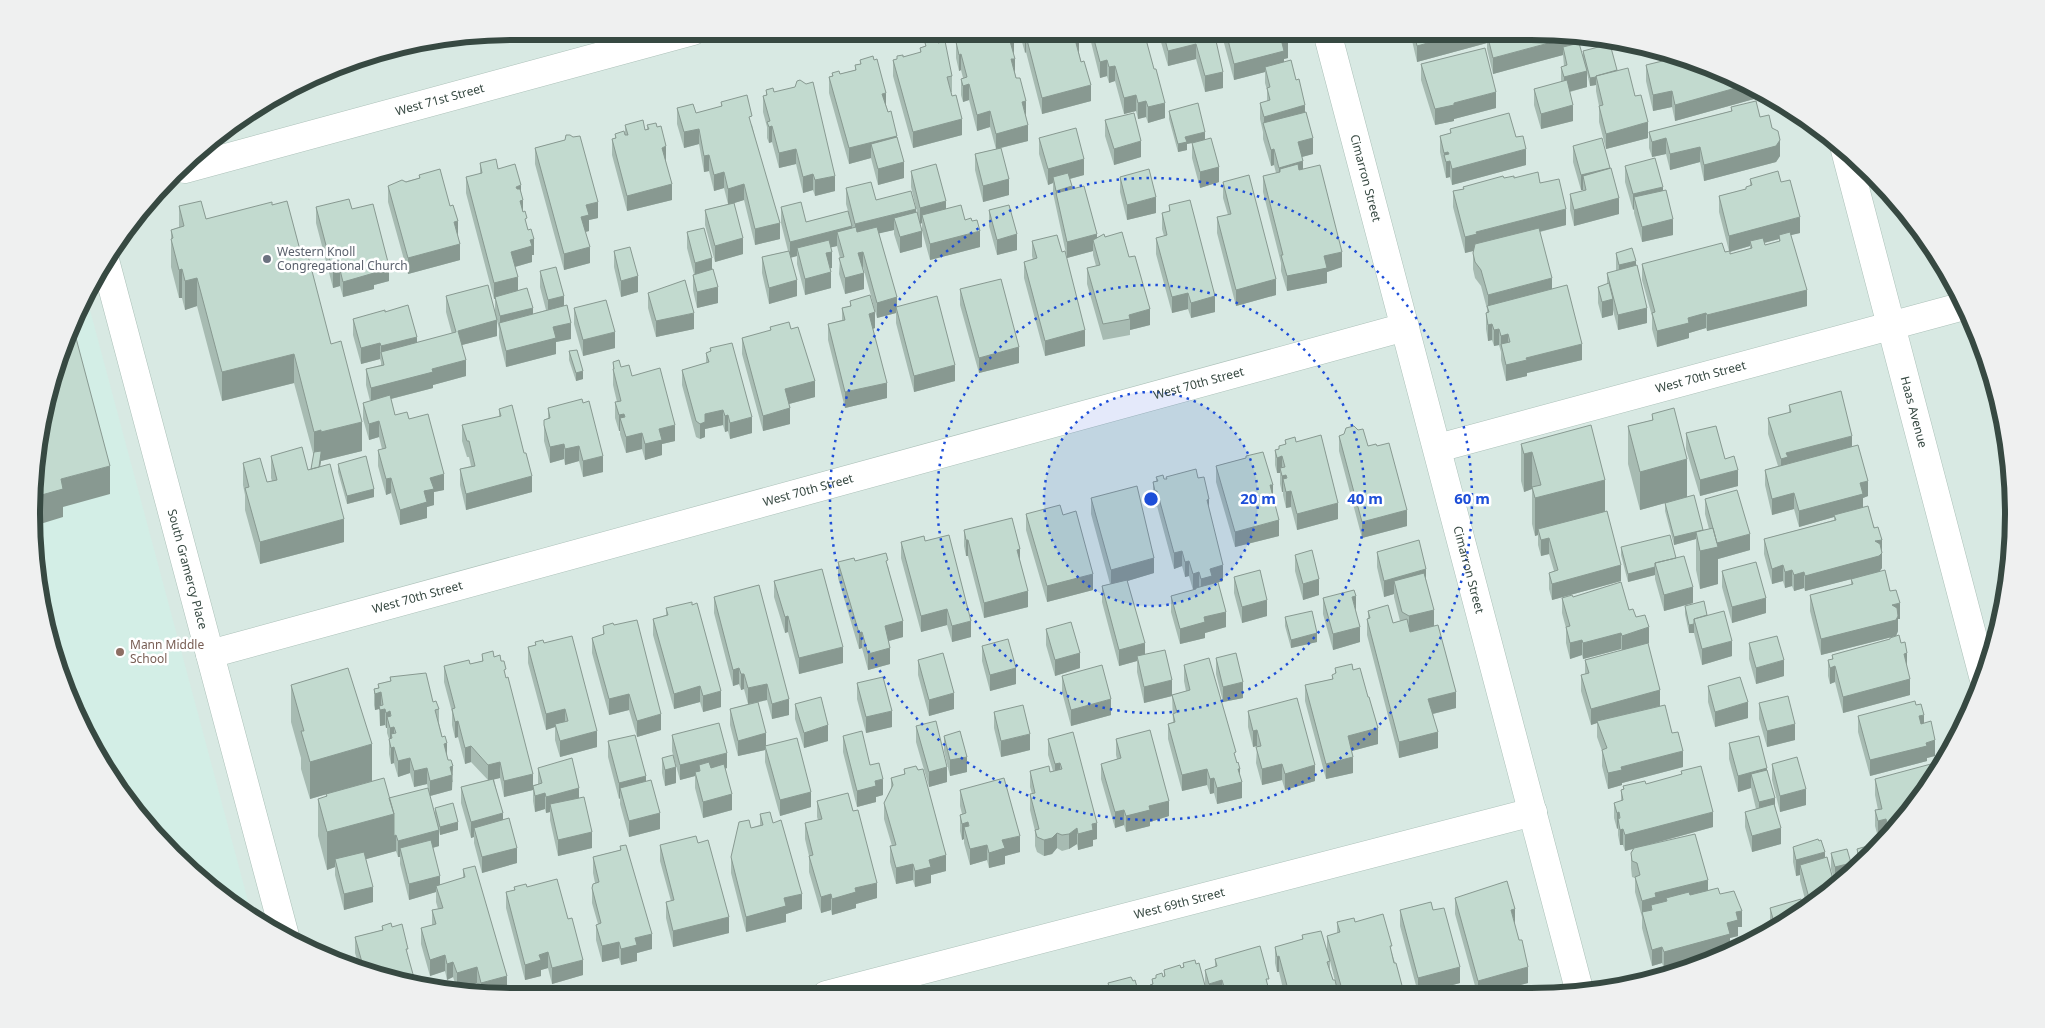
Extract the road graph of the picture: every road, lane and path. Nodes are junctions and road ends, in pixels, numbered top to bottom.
1 (660, 40) edge
2 (1329, 40) edge
3 (1848, 162) edge
4 (191, 167) edge
5 (108, 271) edge
6 (1958, 308) edge
7 (1891, 326) junction
8 (1405, 327) junction
9 (1438, 448) junction
10 (210, 654) junction
11 (1980, 665) edge
12 (1533, 812) junction
13 (283, 927) edge
14 (1578, 985) edge
15 (853, 988) edge

1 - 4 street, West 71st Street
2 - 8 street, Cimarron Street
3 - 7 street, Haas Avenue
5 - 10 street, South Gramercy Place
6 - 7 street, West 70th Street
7 - 9 street, West 70th Street
7 - 11 street, Haas Avenue
8 - 9 street, Cimarron Street
8 - 10 street, West 70th Street
9 - 12 street, Cimarron Street
10 - 13 street, South Gramercy Place
12 - 14 street, Cimarron Street
12 - 15 street, West 69th Street

